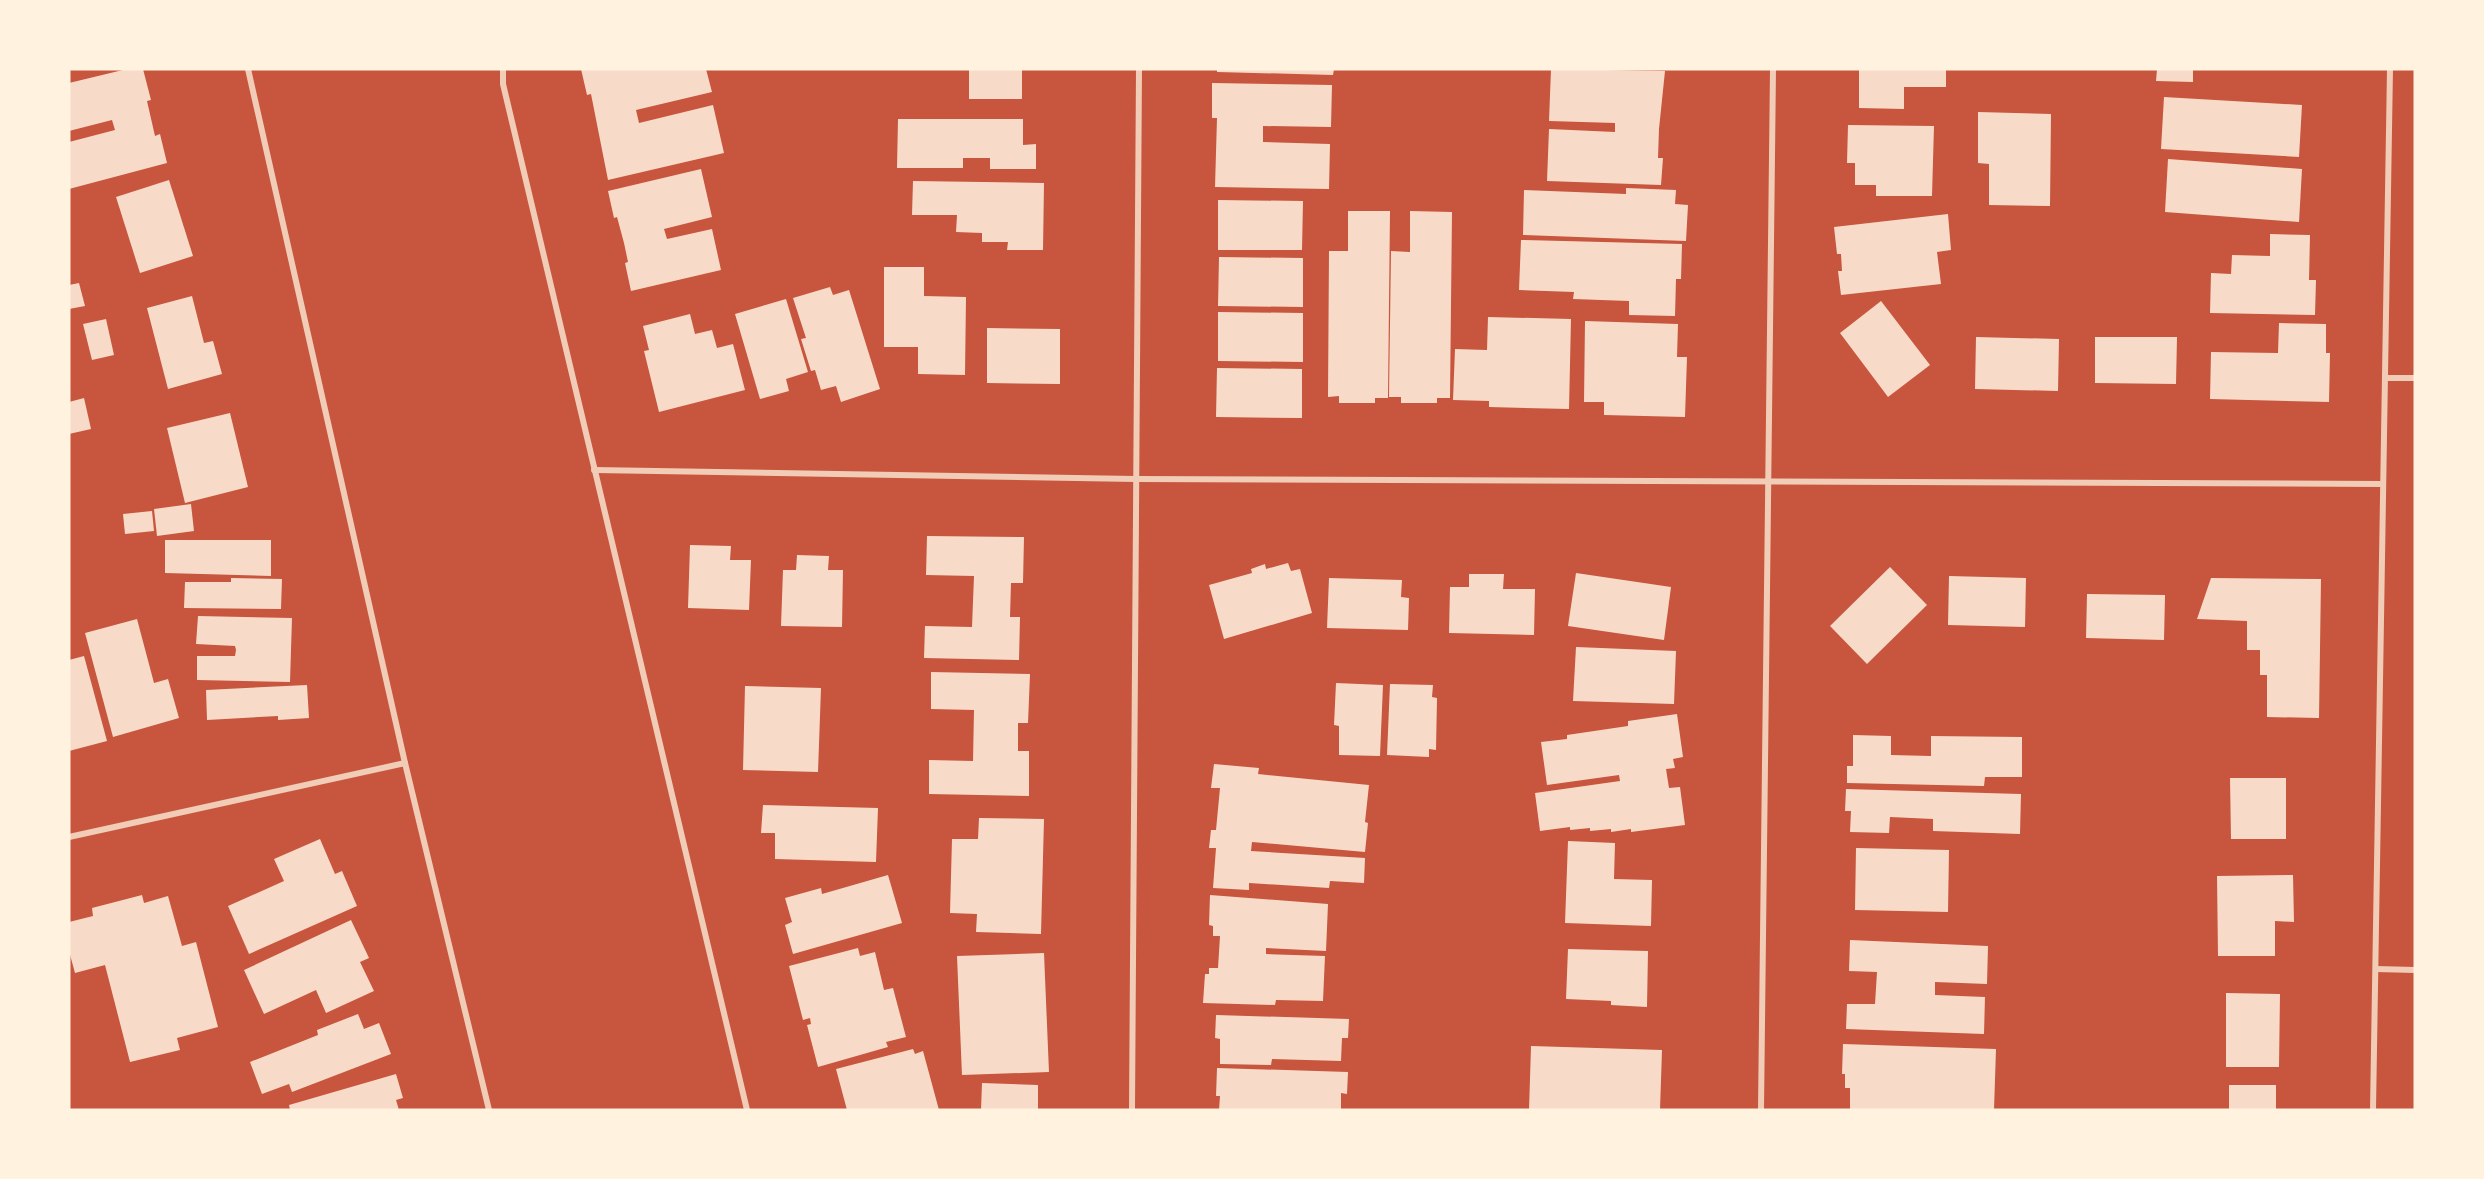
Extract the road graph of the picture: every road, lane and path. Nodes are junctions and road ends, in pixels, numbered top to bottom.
1 (248, 69) edge
2 (503, 69) edge
3 (1139, 69) edge
4 (1773, 69) edge
5 (2390, 69) edge
6 (2385, 378) junction
7 (2415, 378) edge
8 (594, 470) junction
9 (1135, 479) junction
10 (1770, 483) junction
11 (2383, 484) junction
12 (405, 763) junction
13 (69, 837) edge
14 (2376, 969) junction
15 (2415, 970) edge
16 (489, 1110) edge
17 (747, 1110) edge
18 (1132, 1110) edge
19 (1761, 1110) edge
20 (2373, 1110) edge

1 - 12 street
2 - 8 street
3 - 9 street
4 - 10 street
5 - 6 street
6 - 7 street
6 - 11 street
8 - 9 street
8 - 17 street
9 - 10 street
9 - 18 street
10 - 11 street
10 - 19 street
11 - 14 street
12 - 13 street
12 - 16 street
14 - 15 street
14 - 20 street

